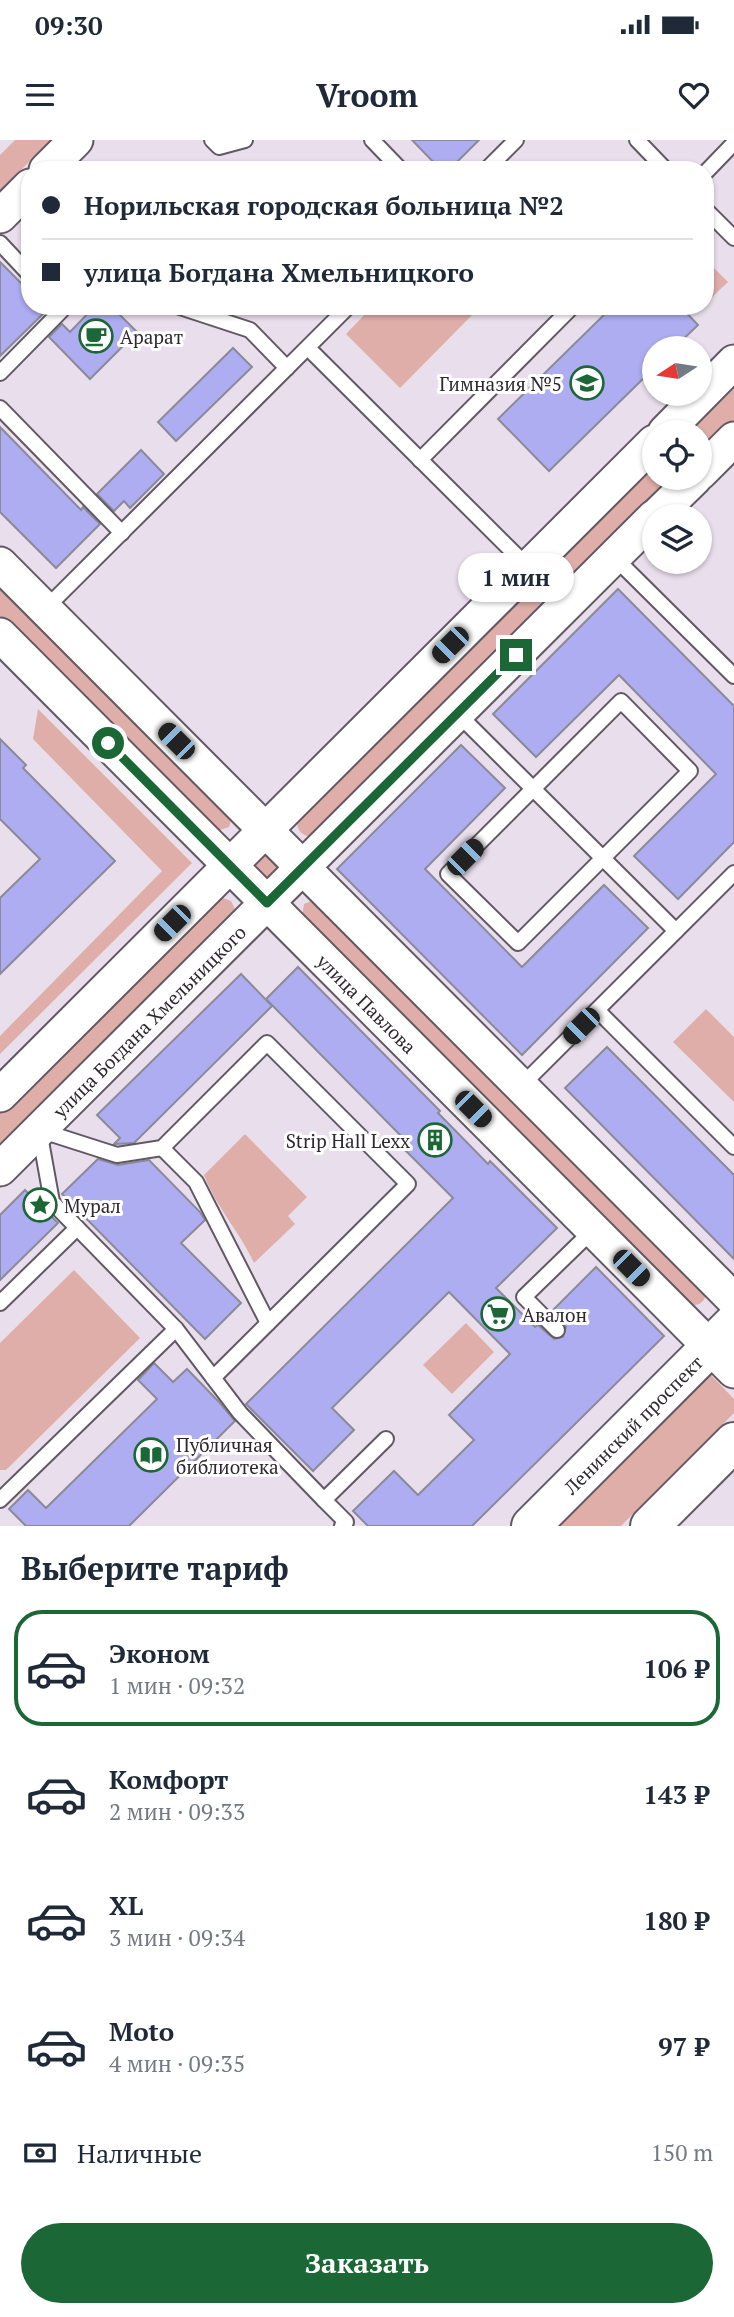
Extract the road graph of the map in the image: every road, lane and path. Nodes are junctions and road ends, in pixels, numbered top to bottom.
1 (76, 140) edge
2 (212, 140) edge
3 (245, 140) edge
4 (372, 140) edge
5 (516, 140) edge
6 (637, 140) edge
7 (734, 143) edge
8 (55, 161) edge
9 (392, 161) edge
10 (495, 161) edge
11 (657, 161) edge
12 (714, 164) edge
13 (21, 195) edge
14 (0, 216) edge
15 (714, 218) edge
16 (734, 238) edge
17 (0, 243) edge
18 (21, 265) edge
19 (54, 315) edge
20 (204, 315) edge
21 (340, 315) edge
22 (564, 315) edge
23 (307, 348) junction
24 (734, 362) edge
25 (287, 368) junction
26 (0, 373) edge
27 (0, 408) edge
28 (677, 420) edge
29 (734, 439) edge
30 (642, 454) edge
31 (420, 460) junction
32 (712, 461) edge
33 (683, 490) edge
34 (668, 504) edge
35 (642, 530) edge
36 (122, 533) junction
37 (614, 557) junction
38 (0, 564) edge
39 (528, 567) junction
40 (45, 609) junction
41 (0, 635) edge
42 (734, 676) edge
43 (457, 713) junction
44 (533, 789) junction
45 (265, 830) junction
46 (602, 858) junction
47 (230, 865) junction
48 (303, 867) junction
49 (734, 873) edge
50 (267, 903) junction
51 (676, 931) junction
52 (597, 1010) junction
53 (521, 1086) junction
54 (0, 1096) edge
55 (39, 1130) junction
56 (734, 1147) edge
57 (162, 1148) junction
58 (0, 1170) edge
59 (77, 1228) junction
60 (593, 1230) junction
61 (734, 1300) edge
62 (0, 1303) edge
63 (268, 1323) junction
64 (176, 1329) junction
65 (557, 1330) dead end
66 (726, 1347) edge
67 (214, 1378) junction
68 (386, 1439) dead end
69 (734, 1442) edge
70 (0, 1500) edge
71 (324, 1500) junction
72 (346, 1525) edge
73 (531, 1526) edge
74 (650, 1526) edge

1 - 8 street
2 - 3 lane
4 - 9 lane
5 - 10 lane
6 - 11 lane
7 - 12 lane
13 - 14 street
15 - 16 lane
17 - 18 lane
19 - 26 lane
20 - 25 lane
21 - 23 lane
22 - 31 lane
23 - 25 lane
23 - 31 lane
24 - 28 street
25 - 36 lane
27 - 36 lane
29 - 32 street
30 - 39 street
31 - 39 lane
33 - 34 street, улица Богдана Хмельницкого
35 - 37 street, улица Богдана Хмельницкого
36 - 40 lane
37 - 42 lane
37 - 43 street, улица Богдана Хмельницкого
38 - 40 street
39 - 45 street
40 - 45 street
41 - 47 street, улица Павлова
43 - 44 lane
43 - 48 street, улица Богдана Хмельницкого
44 - 46 lane
44 - 46 lane
44 - 46 lane
45 - 47 street
45 - 48 street
46 - 51 lane
47 - 50 street, улица Павлова
47 - 54 street
48 - 50 street, улица Богдана Хмельницкого
48 - 53 street
49 - 51 lane
50 - 55 street, улица Богдана Хмельницкого
50 - 60 street, улица Павлова
51 - 52 lane
52 - 53 lane
52 - 56 lane
53 - 61 street
55 - 57 lane
55 - 58 street, улица Богдана Хмельницкого
55 - 59 lane
57 - 63 lane
57 - 63 lane
59 - 62 lane
59 - 64 lane
60 - 65 lane
60 - 66 street, улица Павлова
63 - 67 lane
64 - 67 lane
64 - 70 lane
66 - 73 main road, Ленинский проспект
67 - 71 lane
68 - 71 lane
69 - 74 main road
71 - 72 lane

